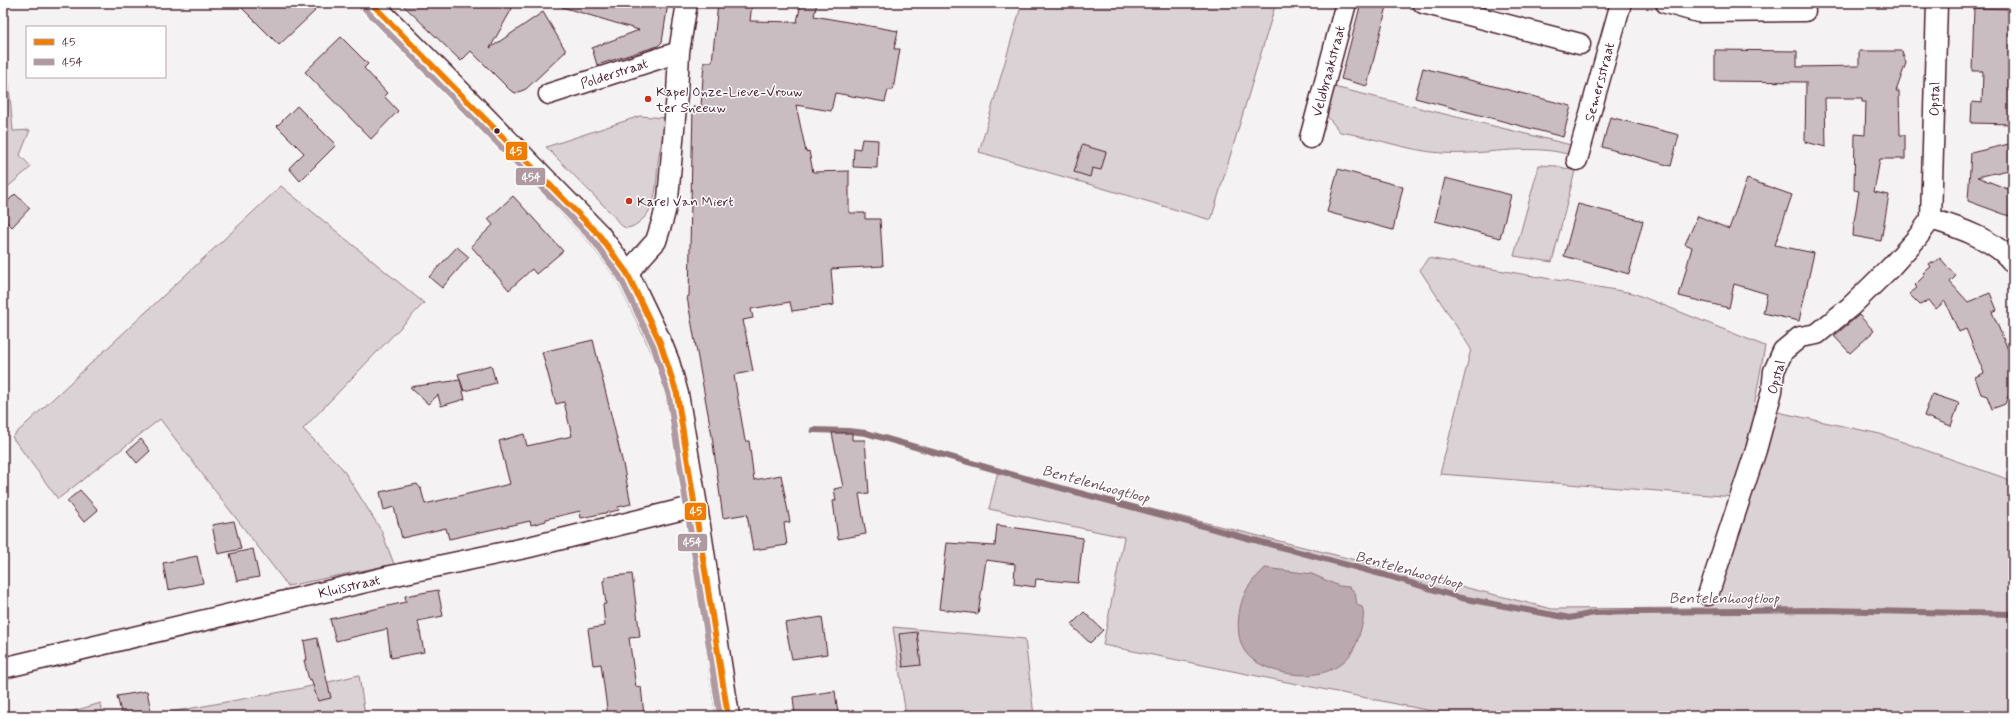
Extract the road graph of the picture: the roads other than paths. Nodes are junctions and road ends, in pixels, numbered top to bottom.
1 (371, 3) edge
2 (687, 3) edge
3 (1346, 3) edge
4 (1423, 3) edge
5 (1621, 3) edge
6 (1666, 3) edge
7 (1936, 3) edge
8 (1805, 11) dead end
9 (1580, 44) dead end
10 (679, 52) junction
11 (549, 94) dead end
12 (1310, 138) dead end
13 (1577, 160) dead end
14 (1931, 219) junction
15 (2013, 263) edge
16 (627, 273) junction
17 (696, 506) junction
18 (1708, 595) dead end
19 (3, 668) edge
20 (728, 716) edge

1 - 16 main road
2 - 10 street
3 - 12 street, Veldbraakstraat
4 - 9 street
5 - 13 street, Semersstraat
6 - 8 street
7 - 14 street, Opstal
10 - 11 street, Polderstraat
10 - 16 street
14 - 15 street
14 - 18 street, Opstal
16 - 17 main road
17 - 19 street, Kluisstraat
17 - 20 main road

